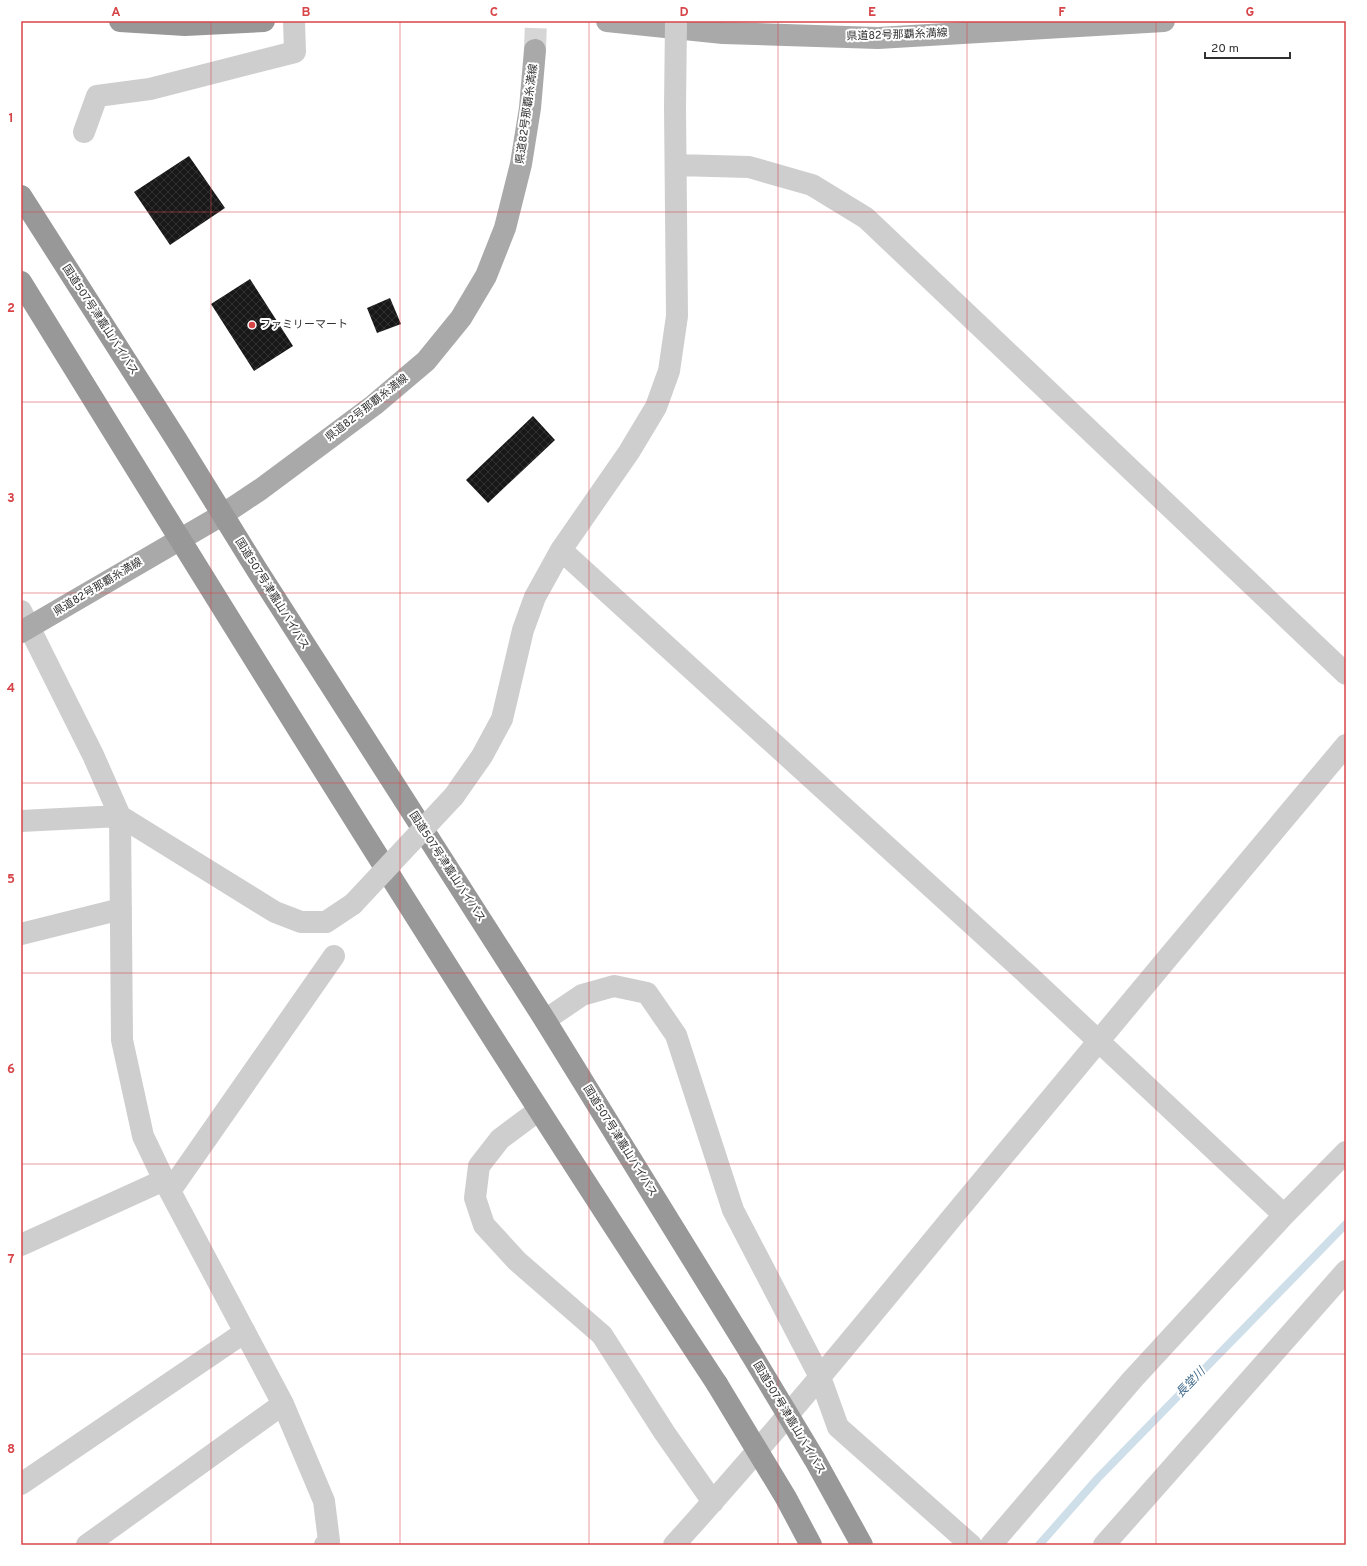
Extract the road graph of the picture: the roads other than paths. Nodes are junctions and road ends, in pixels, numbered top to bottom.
1 (120, 21) edge
2 (264, 21) edge
3 (294, 21) edge
4 (606, 21) edge
5 (676, 21) edge
6 (1164, 21) edge
7 (535, 50) tunnel mouth
8 (84, 132) dead end
9 (676, 165) junction
10 (21, 196) edge
11 (21, 282) edge
12 (222, 515) junction
13 (180, 539) junction
14 (561, 550) junction
15 (24, 624) edge
16 (1346, 674) edge
17 (1346, 745) edge
18 (120, 816) junction
19 (21, 821) edge
20 (121, 909) junction
21 (21, 934) edge
22 (334, 956) dead end
23 (545, 1020) junction
24 (1098, 1041) junction
25 (539, 1110) junction
26 (1346, 1152) edge
27 (167, 1186) junction
28 (1284, 1215) junction
29 (21, 1245) edge
30 (1346, 1271) edge
31 (245, 1332) junction
32 (820, 1377) junction
33 (283, 1404) junction
34 (21, 1484) edge
35 (713, 1502) junction
36 (87, 1545) edge
37 (325, 1545) edge
38 (674, 1545) edge
39 (811, 1545) edge
40 (862, 1545) edge
41 (971, 1545) edge
42 (991, 1545) edge
43 (1104, 1545) edge

1 - 2 highway
3 - 8 street
4 - 6 main road, 県道82号那覇糸満線
5 - 9 street, bridge
7 - 12 main road, 県道82号那覇糸満線
9 - 14 street
9 - 16 street
10 - 12 highway, 国道507号津嘉山バイパス
11 - 13 highway
12 - 13 main road, 県道82号那覇糸満線
12 - 23 highway, 国道507号津嘉山バイパス
13 - 15 main road, 県道82号那覇糸満線
13 - 25 highway
14 - 18 street, bridge
14 - 24 street
15 - 18 street
17 - 24 street
18 - 19 street
18 - 20 street
20 - 21 street
20 - 27 street
22 - 27 street
23 - 32 street
23 - 40 highway, 国道507号津嘉山バイパス, bridge
24 - 28 street
24 - 32 street
25 - 35 street
25 - 39 highway, bridge
26 - 28 street
27 - 29 street
27 - 31 street
28 - 42 street
30 - 43 street
31 - 33 street
31 - 34 street
32 - 35 street
32 - 41 street
33 - 36 street
33 - 37 street
35 - 38 street

